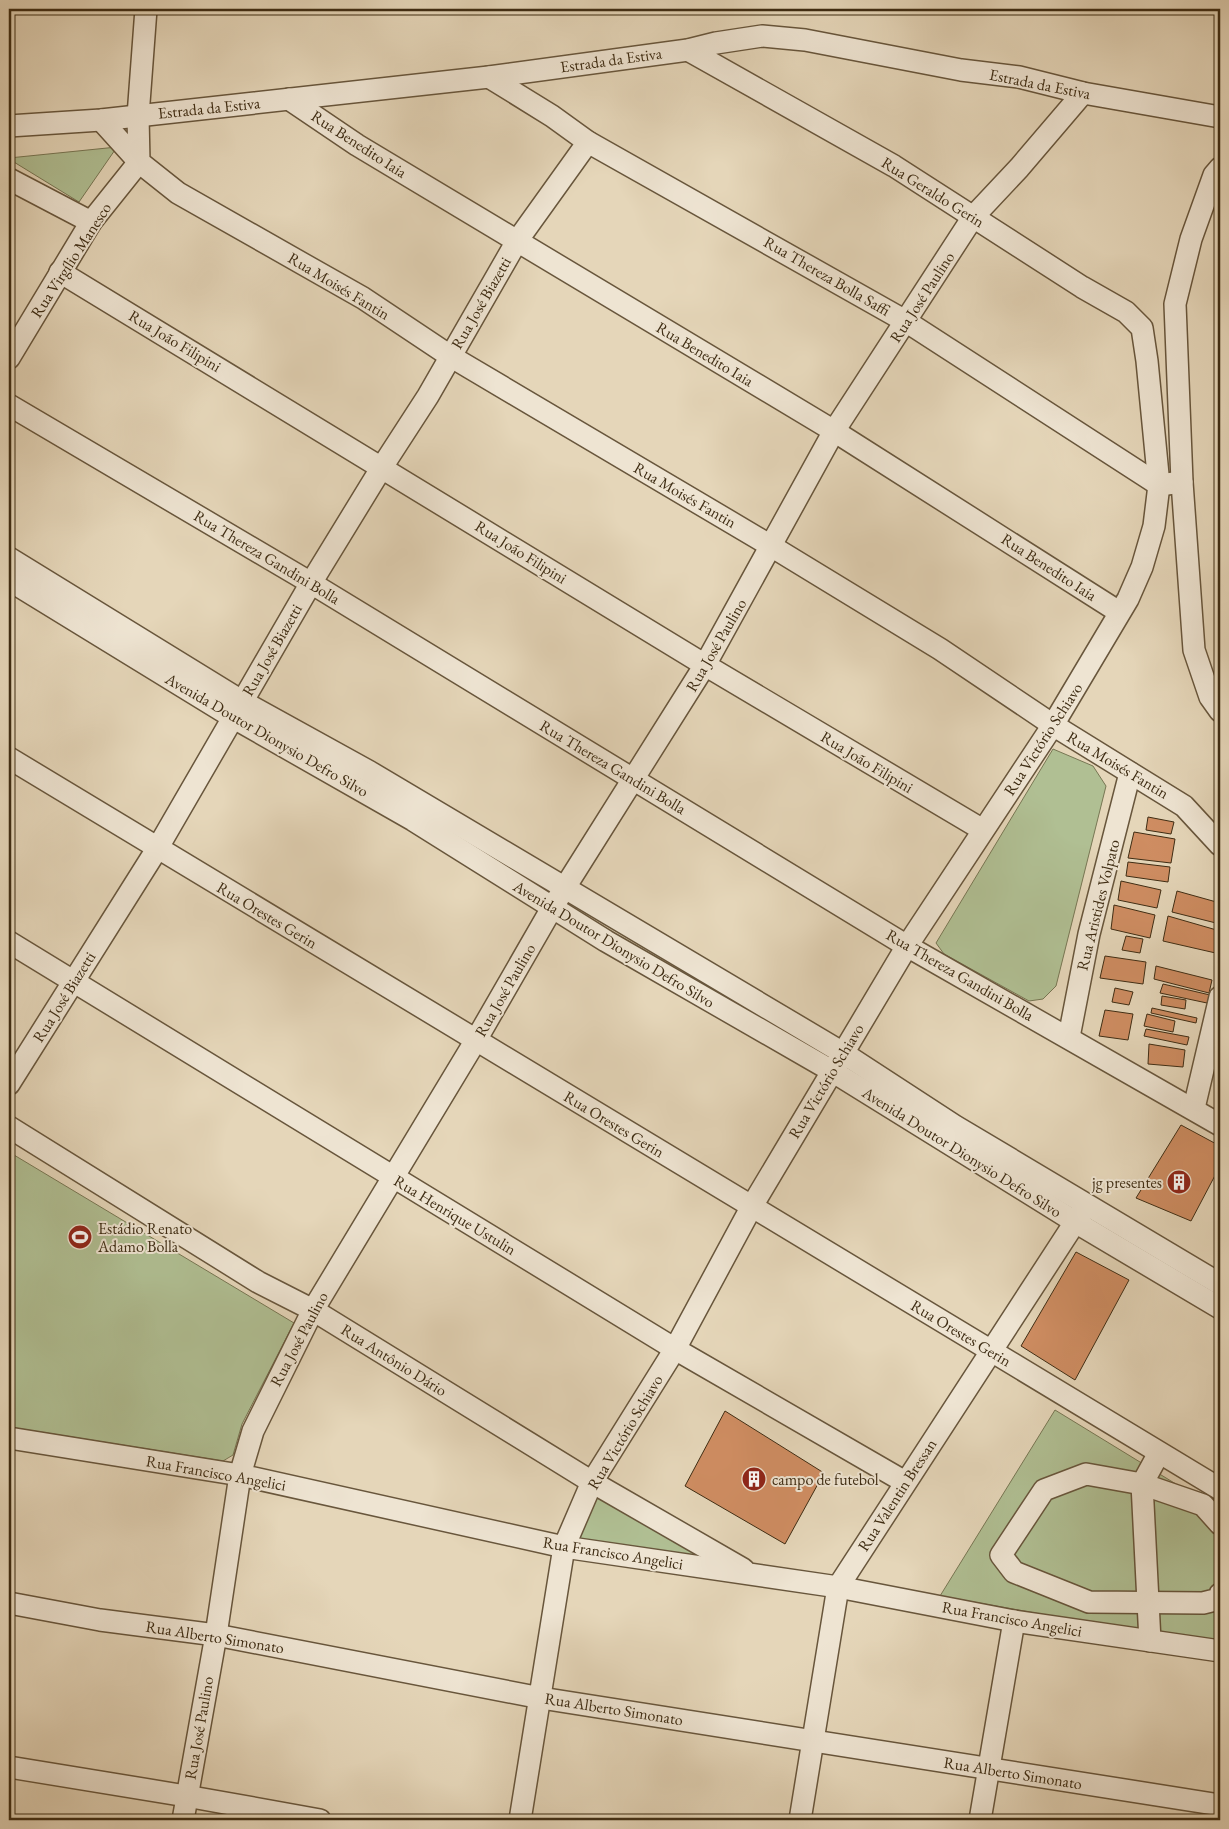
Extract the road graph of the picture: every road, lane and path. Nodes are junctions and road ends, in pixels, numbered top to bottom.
1 (146, 9) edge
2 (688, 50) junction
3 (489, 77) junction
4 (1078, 92) junction
5 (288, 99) junction
6 (1214, 115) edge
7 (138, 116) junction
8 (101, 120) junction
9 (9, 126) edge
10 (588, 142) junction
11 (139, 162) junction
12 (1220, 168) edge
13 (9, 179) edge
14 (1214, 193) edge
15 (966, 221) junction
16 (91, 222) junction
17 (517, 241) junction
18 (60, 272) junction
19 (907, 322) junction
20 (450, 356) junction
21 (9, 358) edge
22 (1148, 361) joint
23 (9, 405) edge
24 (834, 431) junction
25 (382, 467) junction
26 (1182, 482) junction
27 (1159, 484) junction
28 (771, 546) junction
29 (9, 558) edge
30 (9, 580) edge
31 (311, 583) junction
32 (1120, 612) junction
33 (705, 665) junction
34 (239, 710) junction
35 (1220, 711) edge
36 (1053, 725) junction
37 (9, 758) edge
38 (1130, 773) junction
39 (634, 780) junction
40 (983, 830) junction
41 (1220, 845) edge
42 (157, 849) junction
43 (565, 887) junction
44 (552, 908) junction
45 (9, 942) edge
46 (907, 946) junction
47 (74, 981) junction
48 (1220, 997) edge
49 (1069, 1037) junction
50 (476, 1040) junction
51 (843, 1053) junction
52 (832, 1071) junction
53 (9, 1084) edge
54 (1194, 1108) junction
55 (1220, 1125) edge
56 (9, 1127) edge
57 (392, 1177) junction
58 (752, 1206) junction
59 (1081, 1215) junction
60 (1220, 1284) edge
61 (1220, 1308) edge
62 (313, 1310) junction
63 (675, 1349) junction
64 (993, 1352) junction
65 (9, 1438) edge
66 (1158, 1453) junction
67 (240, 1475) junction
68 (592, 1482) junction
69 (905, 1482) junction
70 (1142, 1484) junction
71 (1220, 1489) edge
72 (1220, 1524) edge
73 (564, 1547) junction
74 (754, 1575) junction
75 (838, 1587) junction
76 (1220, 1594) edge
77 (9, 1603) edge
78 (1148, 1603) junction
79 (1014, 1621) junction
80 (216, 1634) junction
81 (1150, 1641) junction
82 (1220, 1651) edge
83 (541, 1698) junction
84 (813, 1741) junction
85 (9, 1767) edge
86 (988, 1769) junction
87 (186, 1796) junction
88 (1220, 1805) edge
89 (183, 1820) edge
90 (320, 1820) edge
91 (520, 1820) edge
92 (800, 1820) edge
93 (980, 1820) edge

1 - 7 street
2 - 3 street, Estrada da Estiva
2 - 4 street, Estrada da Estiva
2 - 15 street, Rua Geraldo Gerin
3 - 5 street, Estrada da Estiva
3 - 10 street, Rua Thereza Bolla Saffi
4 - 6 street, Estrada da Estiva
4 - 15 street, Rua José Paulino
5 - 7 street, Estrada da Estiva
5 - 17 street, Rua Benedito Iaia
7 - 8 street, Estrada da Estiva
7 - 11 street
8 - 9 street, Estrada da Estiva
8 - 11 street
10 - 17 street, Rua José Biazetti
10 - 19 street, Rua Thereza Bolla Saffi
11 - 16 street, Rua Virgílio Manesco
11 - 20 street, Rua Moisés Fantin
12 - 14 street
13 - 16 street
14 - 26 street
15 - 19 street, Rua José Paulino
15 - 22 street, Rua Geraldo Gerin
16 - 18 street, Rua Virgílio Manesco
17 - 20 street, Rua José Biazetti
17 - 24 street, Rua Benedito Iaia
18 - 21 street, Rua Virgílio Manesco
18 - 25 street, Rua João Filipini
19 - 24 street, Rua José Paulino
19 - 27 street, Rua Thereza Bolla Saffi
20 - 25 street, Rua José Biazetti
20 - 28 street, Rua Moisés Fantin
22 - 27 street, Rua Victório Schiavo
23 - 31 street, Rua Thereza Gandini Bolla
24 - 28 street, Rua José Paulino
24 - 32 street, Rua Benedito Iaia
25 - 31 street, Rua José Biazetti
25 - 33 street, Rua João Filipini
26 - 27 street
26 - 35 street
27 - 32 street, Rua Victório Schiavo
28 - 33 street, Rua José Paulino
28 - 36 street, Rua Moisés Fantin
29 - 34 street, Avenida Doutor Dionysio Defro Silvo
30 - 34 street, Avenida Doutor Dionysio Defro Silvo
31 - 34 street, Rua José Biazetti
31 - 39 street, Rua Thereza Gandini Bolla
32 - 36 street, Rua Victório Schiavo
33 - 39 street, Rua José Paulino
33 - 40 street, Rua João Filipini
34 - 42 street, Rua José Biazetti
34 - 43 street, Avenida Doutor Dionysio Defro Silvo
34 - 44 street, Avenida Doutor Dionysio Defro Silvo
36 - 38 street, Rua Moisés Fantin
36 - 40 street, Rua Victório Schiavo
37 - 42 street, Rua Orestes Gerin
38 - 41 street, Rua Moisés Fantin
38 - 49 street, Rua Aristides Volpato
39 - 43 street, Rua José Paulino
39 - 46 street, Rua Thereza Gandini Bolla
40 - 46 street, Rua Victório Schiavo
42 - 47 street, Rua José Biazetti
42 - 50 street, Rua Orestes Gerin
43 - 44 street, Rua José Paulino
43 - 51 street, Avenida Doutor Dionysio Defro Silvo
44 - 50 street, Rua José Paulino
44 - 52 street, Avenida Doutor Dionysio Defro Silvo
45 - 47 street, Rua Henrique Ustulin
46 - 49 street, Rua Thereza Gandini Bolla
46 - 51 street, Rua Victório Schiavo
47 - 53 street, Rua José Biazetti
47 - 57 street, Rua Henrique Ustulin
48 - 54 street
49 - 54 street, Rua Thereza Gandini Bolla
50 - 57 street, Rua José Paulino
50 - 58 street, Rua Orestes Gerin
51 - 52 street, Rua Victório Schiavo
51 - 59 street, Avenida Doutor Dionysio Defro Silvo
52 - 58 street, Rua Victório Schiavo
52 - 59 street, Avenida Doutor Dionysio Defro Silvo
54 - 55 street, Rua Thereza Gandini Bolla
56 - 62 street, Rua Antônio Dário
57 - 62 street, Rua José Paulino
57 - 63 street, Rua Henrique Ustulin
58 - 63 street, Rua Victório Schiavo
58 - 64 street, Rua Orestes Gerin
59 - 60 street, Avenida Doutor Dionysio Defro Silvo
59 - 61 street, Avenida Doutor Dionysio Defro Silvo
59 - 64 street, Rua Valentin Bressan
62 - 67 street, Rua José Paulino
62 - 68 street, Rua Antônio Dário
63 - 68 street, Rua Victório Schiavo
63 - 69 street, Rua Henrique Ustulin
64 - 66 street, Rua Orestes Gerin
64 - 69 street, Rua Valentin Bressan
65 - 67 street, Rua Francisco Angelici
66 - 70 street
66 - 71 street, Rua Orestes Gerin
67 - 73 street, Rua Francisco Angelici
67 - 80 street, Rua José Paulino
68 - 73 street, Rua Victório Schiavo
68 - 74 street, Rua Antônio Dário
69 - 75 street, Rua Valentin Bressan
70 - 72 street
70 - 78 street
70 - 78 street
73 - 74 street, Rua Francisco Angelici
73 - 83 street, Rua Victório Schiavo
74 - 75 street, Rua Francisco Angelici
75 - 79 street, Rua Francisco Angelici
75 - 84 street, Rua Valentin Bressan
76 - 78 street
77 - 80 street, Rua Alberto Simonato
78 - 81 street
79 - 81 street, Rua Francisco Angelici
79 - 86 street
80 - 83 street, Rua Alberto Simonato
80 - 87 street, Rua José Paulino
81 - 82 street, Rua Francisco Angelici
83 - 84 street, Rua Alberto Simonato
83 - 91 street, Rua Victório Schiavo
84 - 86 street, Rua Alberto Simonato
84 - 92 street, Rua Valentin Bressan
85 - 87 street
86 - 88 street, Rua Alberto Simonato
86 - 93 street
87 - 89 street, Rua José Paulino
87 - 90 street

